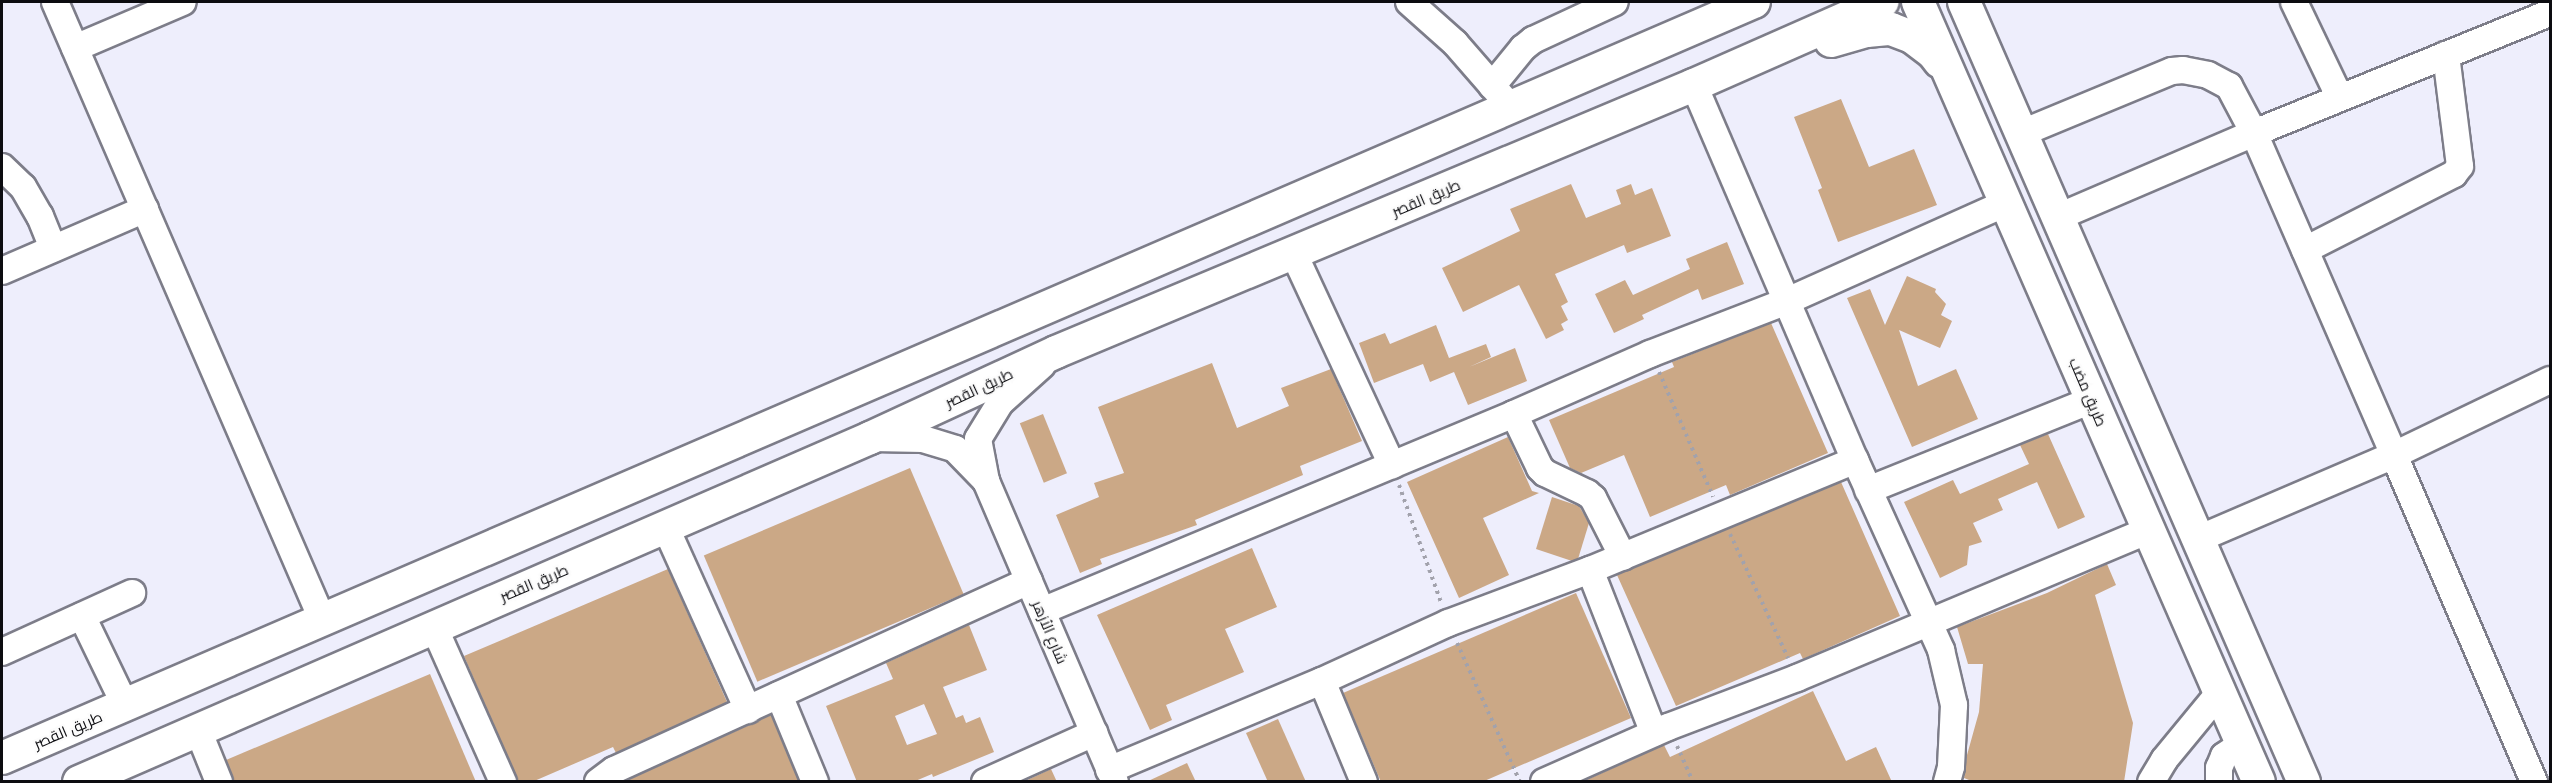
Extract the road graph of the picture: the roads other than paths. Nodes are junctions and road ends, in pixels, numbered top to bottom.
1 (55, 2) edge
2 (183, 2) edge
3 (1409, 2) edge
4 (1615, 2) edge
5 (1754, 2) edge
6 (1882, 2) edge
7 (1918, 2) edge
8 (1964, 2) edge
9 (1989, 2) edge
10 (2294, 2) edge
11 (2550, 13) edge
12 (75, 48) junction
13 (1987, 53) junction
14 (2446, 55) junction
15 (1738, 66) junction
16 (1950, 76) junction
17 (1694, 85) junction
18 (1501, 96) junction
19 (2340, 98) junction
20 (2022, 133) junction
21 (2254, 133) junction
22 (2, 167) edge
23 (2006, 203) junction
24 (145, 210) junction
25 (2058, 217) junction
26 (53, 249) junction
27 (2305, 250) junction
28 (1294, 254) junction
29 (2, 271) edge
30 (1787, 301) junction
31 (1056, 352) junction
32 (2550, 380) edge
33 (2092, 400) junction
34 (1514, 414) junction
35 (870, 438) junction
36 (2394, 455) junction
37 (1855, 460) junction
38 (1392, 465) junction
39 (986, 482) junction
40 (1868, 490) junction
41 (665, 526) junction
42 (2147, 531) junction
43 (2198, 539) junction
44 (1623, 557) junction
45 (1590, 570) junction
46 (1029, 581) junction
47 (132, 593) dead end
48 (1042, 611) junction
49 (82, 616) junction
50 (322, 619) junction
51 (1929, 622) junction
52 (434, 627) junction
53 (2, 652) edge
54 (1322, 681) junction
55 (2220, 692) junction
56 (778, 695) junction
57 (125, 705) junction
58 (748, 710) junction
59 (198, 730) junction
60 (1661, 730) junction
61 (1094, 733) junction
62 (2242, 744) junction
63 (2, 758) edge
64 (1112, 776) edge
65 (2531, 781) edge
66 (79, 782) edge
67 (219, 782) edge
68 (503, 782) edge
69 (598, 782) edge
70 (815, 782) edge
71 (985, 782) edge
72 (1364, 782) edge
73 (1544, 782) edge
74 (1947, 782) edge
75 (2151, 782) edge
76 (2219, 782) edge
77 (2259, 782) edge
78 (2304, 782) edge

1 - 12 street
2 - 12 street
3 - 18 street
4 - 18 street
5 - 18 main road, طريق القصر
6 - 15 main road, طريق القصر
7 - 16 main road, طريق مضب
8 - 13 main road
9 - 13 main road
10 - 19 street
11 - 14 street
12 - 24 street
13 - 20 main road
14 - 19 street
14 - 27 street
15 - 16 main road
15 - 17 main road, طريق القصر
16 - 23 main road, طريق مضب
17 - 28 main road, طريق القصر
17 - 30 street
18 - 50 main road, طريق القصر
19 - 21 street
20 - 21 street
20 - 25 main road
21 - 25 street
21 - 27 street
22 - 26 street
23 - 30 street
23 - 33 main road, طريق مضب
24 - 26 street
24 - 50 street
25 - 43 main road
26 - 29 street
27 - 36 street
28 - 31 main road, طريق القصر
28 - 38 street
30 - 34 street
30 - 37 street
31 - 35 main road, طريق القصر
31 - 39 street, شارع الأزهر
32 - 36 street
33 - 40 street
33 - 42 main road, طريق مضب
34 - 38 street
34 - 44 street
35 - 39 street, شارع الأزهر
35 - 41 main road, طريق القصر
36 - 43 street
36 - 65 street
37 - 40 street
37 - 44 street
38 - 48 street
39 - 46 street, شارع الأزهر
40 - 51 street
41 - 52 main road, طريق القصر
41 - 58 street
42 - 51 street
42 - 55 main road, طريق مضب
43 - 78 main road
44 - 45 street
45 - 54 street
45 - 60 street
46 - 48 street, شارع الأزهر
46 - 56 street
47 - 49 street
48 - 61 street, شارع الأزهر
49 - 53 street
49 - 57 street
50 - 57 main road, طريق القصر
51 - 60 street
51 - 74 street
52 - 59 main road, طريق القصر
52 - 68 street
54 - 64 street
54 - 72 street
55 - 62 main road, طريق مضب
55 - 75 street
56 - 58 street
56 - 70 street
57 - 63 main road, طريق القصر
58 - 69 street
59 - 66 main road, طريق القصر
59 - 67 street
60 - 73 street
61 - 64 street, شارع الأزهر
61 - 71 street
62 - 76 street
62 - 77 main road, طريق مضب

